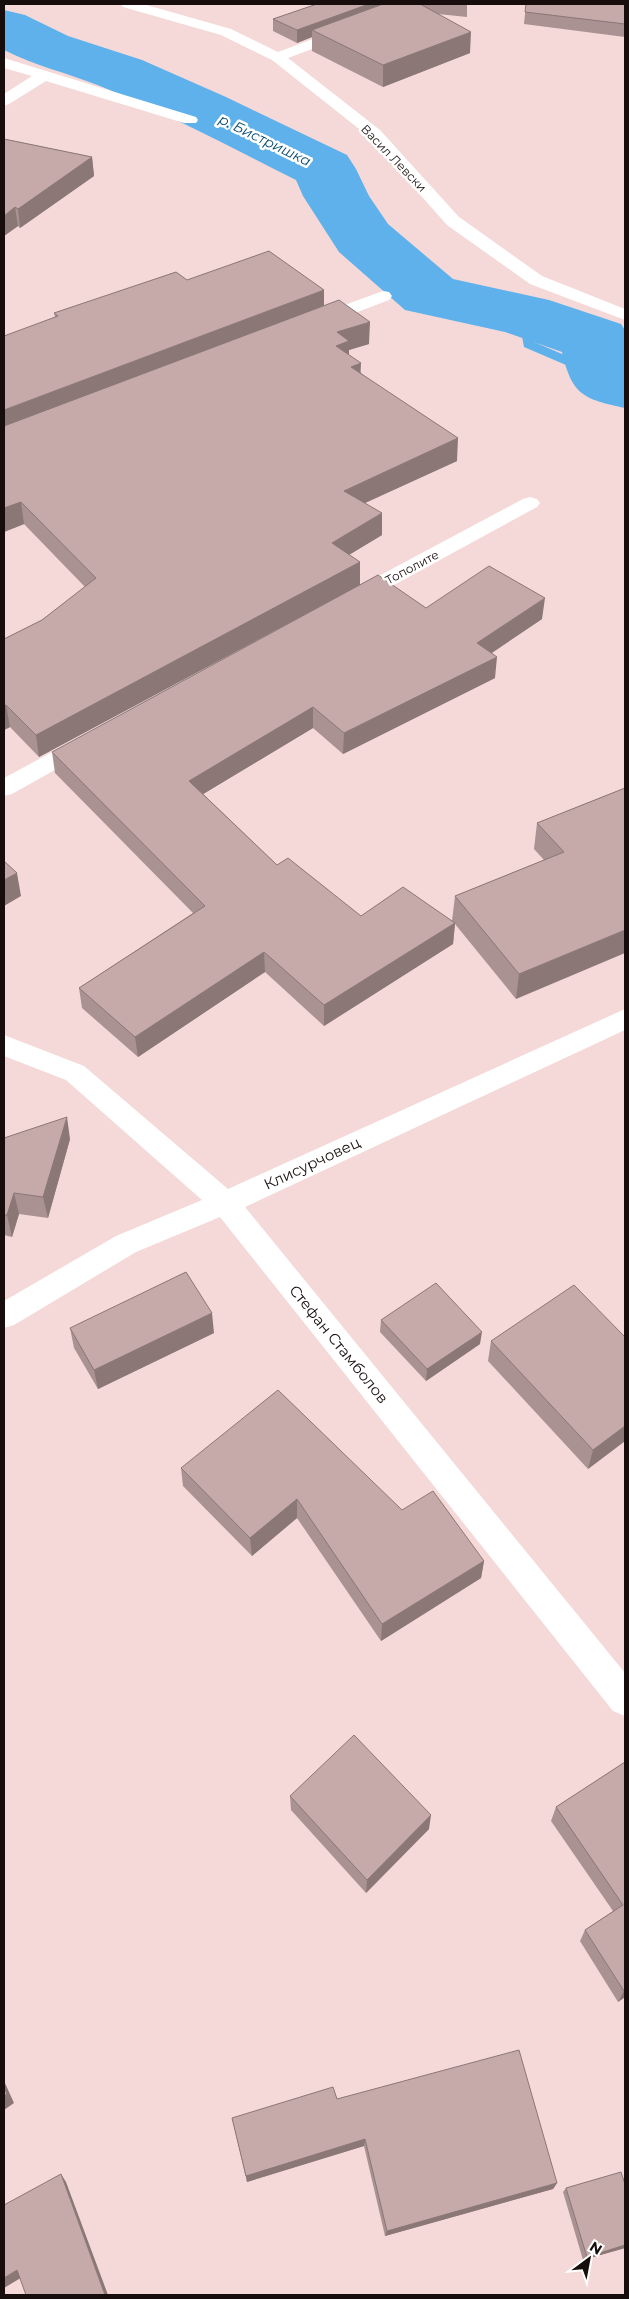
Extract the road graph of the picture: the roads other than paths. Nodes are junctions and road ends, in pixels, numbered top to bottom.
1 (128, 4) edge
2 (419, 4) edge
3 (277, 57) junction
4 (4, 63) edge
5 (45, 75) junction
6 (4, 101) edge
7 (190, 120) dead end
8 (383, 296) dead end
9 (625, 315) edge
10 (300, 328) edge
11 (530, 503) dead end
12 (337, 608) edge
13 (100, 736) edge
14 (4, 788) edge
15 (625, 1019) edge
16 (4, 1045) edge
17 (225, 1203) junction
18 (4, 1316) edge
19 (625, 1698) edge

1 - 3 street, Васил Левски
2 - 3 street
3 - 9 street, Васил Левски
4 - 5 street
5 - 6 street
5 - 7 street
8 - 10 street
11 - 12 street, Тополите
13 - 14 street
15 - 17 street, Клисурчовец
16 - 17 street, Стефан Стамболов
17 - 18 street, Клисурчовец
17 - 19 street, Стефан Стамболов

